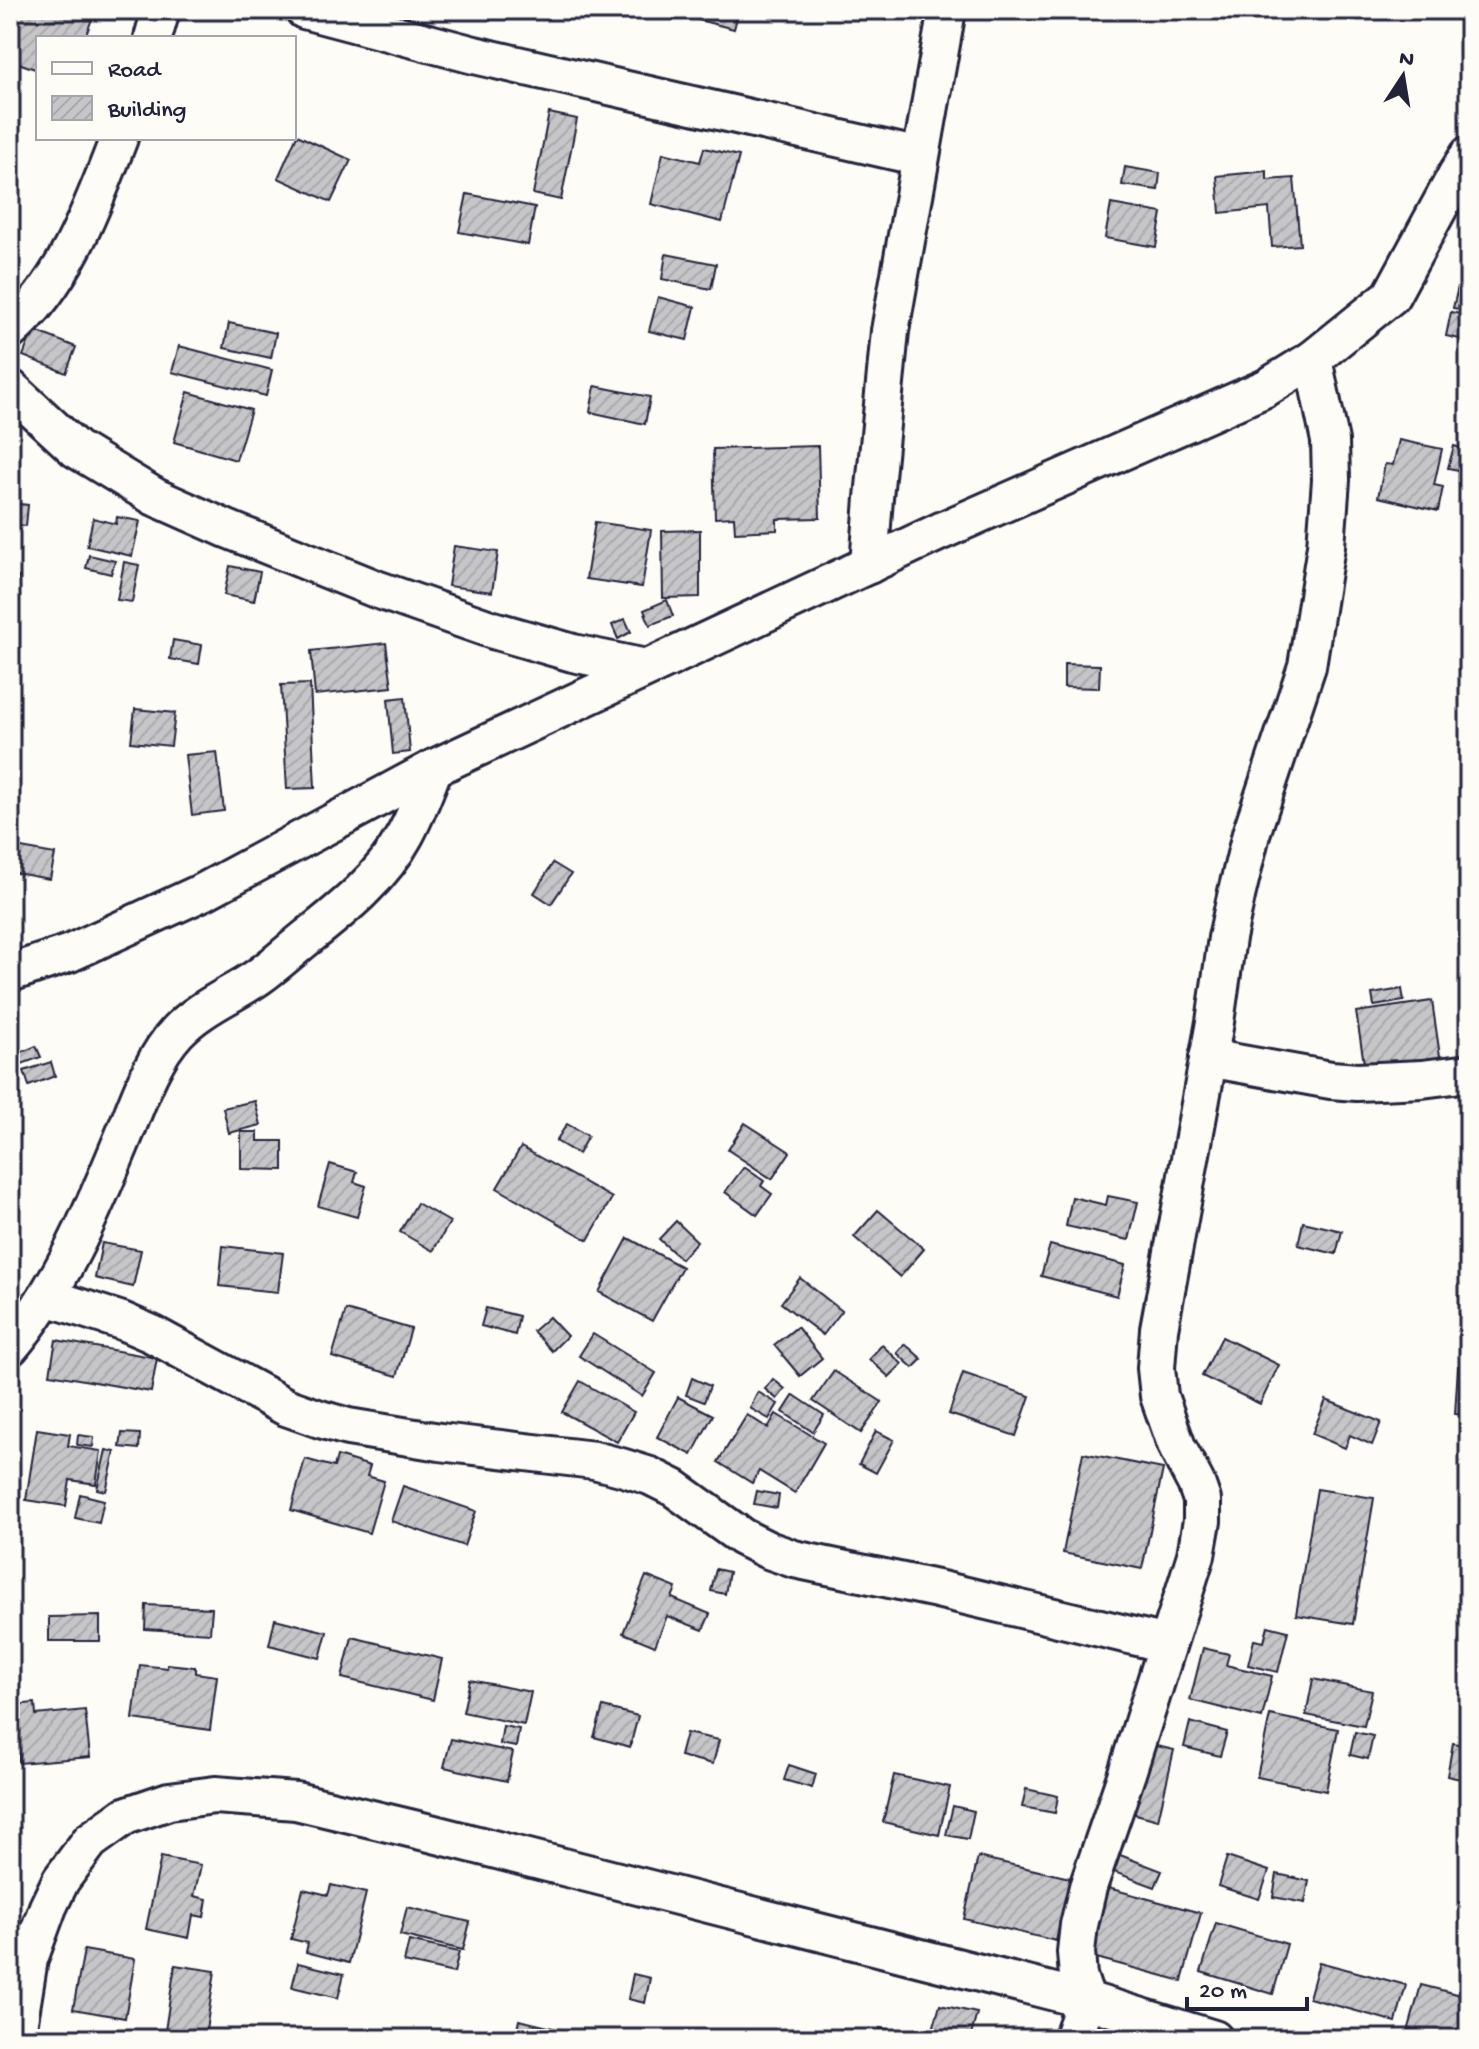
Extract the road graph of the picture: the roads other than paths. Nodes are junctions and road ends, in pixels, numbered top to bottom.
1 (161, 10) edge
2 (304, 10) edge
3 (947, 10) edge
4 (154, 36) edge
5 (118, 140) edge
6 (1469, 155) edge
7 (920, 157) junction
8 (10, 331) edge
9 (1313, 359) junction
10 (10, 388) edge
11 (869, 565) junction
12 (646, 668) junction
13 (434, 768) junction
14 (10, 973) edge
15 (1208, 1058) junction
16 (1469, 1073) edge
17 (47, 1297) junction
18 (10, 1347) edge
19 (1167, 1644) junction
20 (1086, 2000) junction
21 (16, 2039) edge
22 (1072, 2039) edge
23 (1214, 2039) edge

1 - 4 street
2 - 7 street
3 - 7 street
5 - 8 street
6 - 9 street
7 - 11 street
9 - 11 street
9 - 15 street
10 - 12 street
11 - 12 street
12 - 13 street
13 - 14 street
13 - 17 street
15 - 16 street
15 - 19 street
17 - 18 street
17 - 19 street
19 - 20 street
20 - 21 street
20 - 22 street
20 - 23 street

